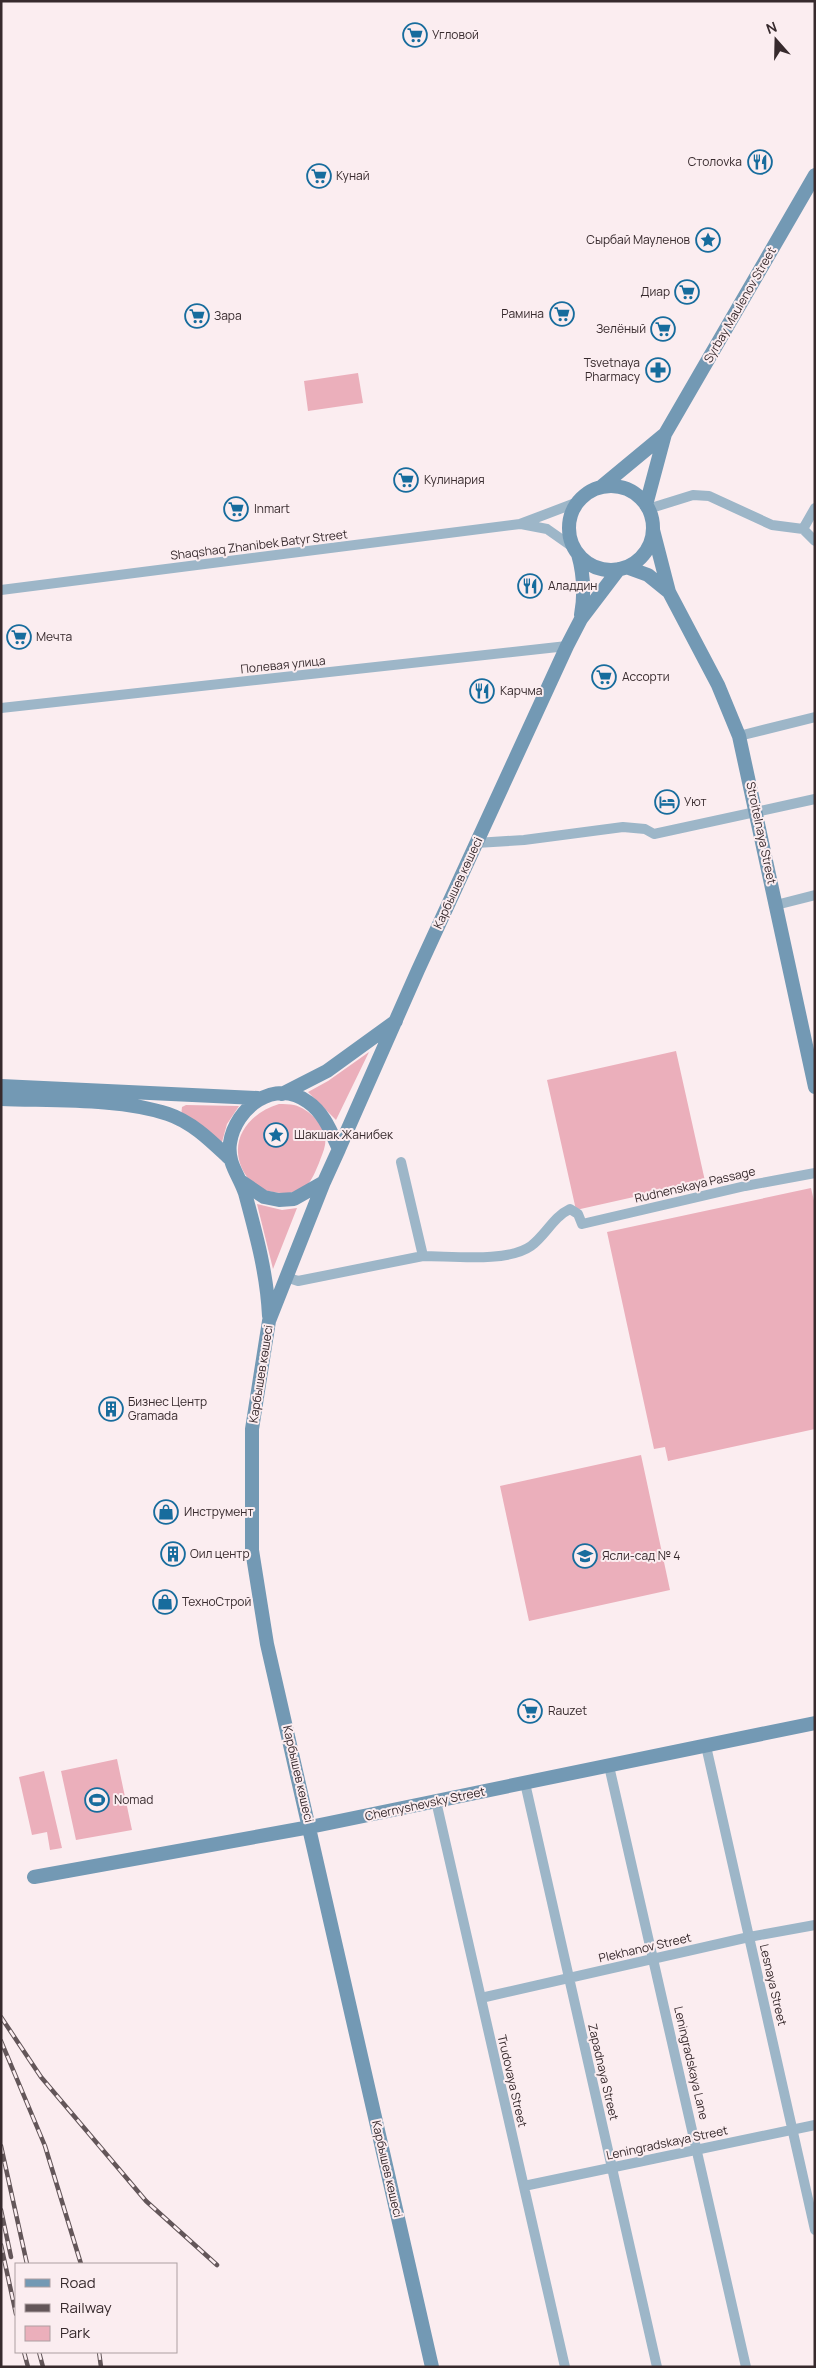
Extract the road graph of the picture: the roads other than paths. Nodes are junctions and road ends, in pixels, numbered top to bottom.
1 (815, 176) edge
2 (665, 434) junction
3 (601, 487) junction
4 (578, 502) junction
5 (647, 507) junction
6 (815, 508) edge
7 (520, 524) junction
8 (803, 528) junction
9 (653, 530) junction
10 (815, 541) edge
11 (576, 551) junction
12 (622, 568) junction
13 (1, 590) edge
14 (669, 592) junction
15 (581, 619) junction
16 (567, 646) junction
17 (1, 708) edge
18 (815, 717) edge
19 (740, 736) junction
20 (815, 799) edge
21 (757, 812) junction
22 (476, 843) junction
23 (815, 895) edge
24 (776, 905) junction
25 (397, 1021) junction
26 (813, 1071) edge
27 (1, 1086) edge
28 (815, 1087) edge
29 (282, 1094) junction
30 (258, 1098) junction
31 (1, 1099) edge
32 (340, 1149) junction
33 (229, 1158) junction
34 (400, 1162) dead end
35 (815, 1173) edge
36 (242, 1182) junction
37 (324, 1182) junction
38 (423, 1256) junction
39 (286, 1277) junction
40 (270, 1321) junction
41 (815, 1724) edge
42 (706, 1746) junction
43 (609, 1766) junction
44 (526, 1783) junction
45 (436, 1801) junction
46 (310, 1827) junction
47 (34, 1877) dead end
48 (815, 1925) edge
49 (749, 1937) junction
50 (654, 1959) junction
51 (570, 1978) junction
52 (481, 1998) junction
53 (815, 2125) edge
54 (792, 2130) junction
55 (697, 2150) junction
56 (612, 2168) junction
57 (524, 2186) junction
58 (815, 2230) edge
59 (432, 2367) edge
60 (565, 2367) edge
61 (657, 2367) edge
62 (746, 2367) edge

1 - 2 main road, Syrbay Maulenov Street
2 - 3 main road
2 - 5 main road
3 - 4 main road
3 - 5 main road
4 - 7 street, Shaqshaq Zhanibek Batyr Street
4 - 11 main road
5 - 8 street
5 - 9 main road
6 - 8 street
7 - 11 street, Shaqshaq Zhanibek Batyr Street
7 - 13 street, Shaqshaq Zhanibek Batyr Street
8 - 10 street
9 - 12 main road
9 - 14 main road
11 - 12 main road
11 - 15 main road
12 - 14 main road
12 - 15 main road
14 - 19 main road, Stroitelnaya Street
15 - 16 main road, Карбышев көшесі
16 - 17 street, Полевая улица
16 - 22 main road, Карбышев көшесі
18 - 19 street
19 - 21 main road, Stroitelnaya Street
20 - 21 street
21 - 22 street
21 - 24 main road, Stroitelnaya Street
22 - 25 main road, Карбышев көшесі
23 - 24 street
24 - 26 main road, Stroitelnaya Street
25 - 29 main road
25 - 32 main road, Карбышев көшесі
26 - 28 main road, Stroitelnaya Street
27 - 30 main road
29 - 30 main road
29 - 32 main road
30 - 33 main road
31 - 33 main road
32 - 37 main road
33 - 36 main road
34 - 38 street
35 - 38 street, Rudnenskaya Passage
36 - 37 main road
36 - 40 main road
37 - 39 main road, Карбышев көшесі
38 - 39 street
39 - 40 main road, Карбышев көшесі
40 - 46 main road, Карбышев көшесі
41 - 42 main road, Chernyshevsky Street
42 - 43 main road, Chernyshevsky Street
42 - 49 street, Lesnaya Street
43 - 44 main road, Chernyshevsky Street
43 - 50 street, Leningradskaya Lane
44 - 45 main road, Chernyshevsky Street
44 - 51 street, Zapadnaya Street
45 - 46 main road, Chernyshevsky Street
45 - 52 street, Trudovaya Street
46 - 47 main road, Chernyshevsky Street
46 - 59 main road, Карбышев көшесі
48 - 49 street, Plekhanov Street
49 - 50 street, Plekhanov Street
49 - 54 street, Lesnaya Street
50 - 51 street, Plekhanov Street
50 - 55 street, Leningradskaya Lane
51 - 52 street, Plekhanov Street
51 - 56 street, Zapadnaya Street
52 - 57 street, Trudovaya Street
53 - 54 street, Leningradskaya Street
54 - 55 street, Leningradskaya Street
54 - 58 street, Lesnaya Street
55 - 56 street, Leningradskaya Street
55 - 62 street, Leningradskaya Lane
56 - 57 street, Leningradskaya Street
56 - 61 street, Zapadnaya Street
57 - 60 street, Trudovaya Street

